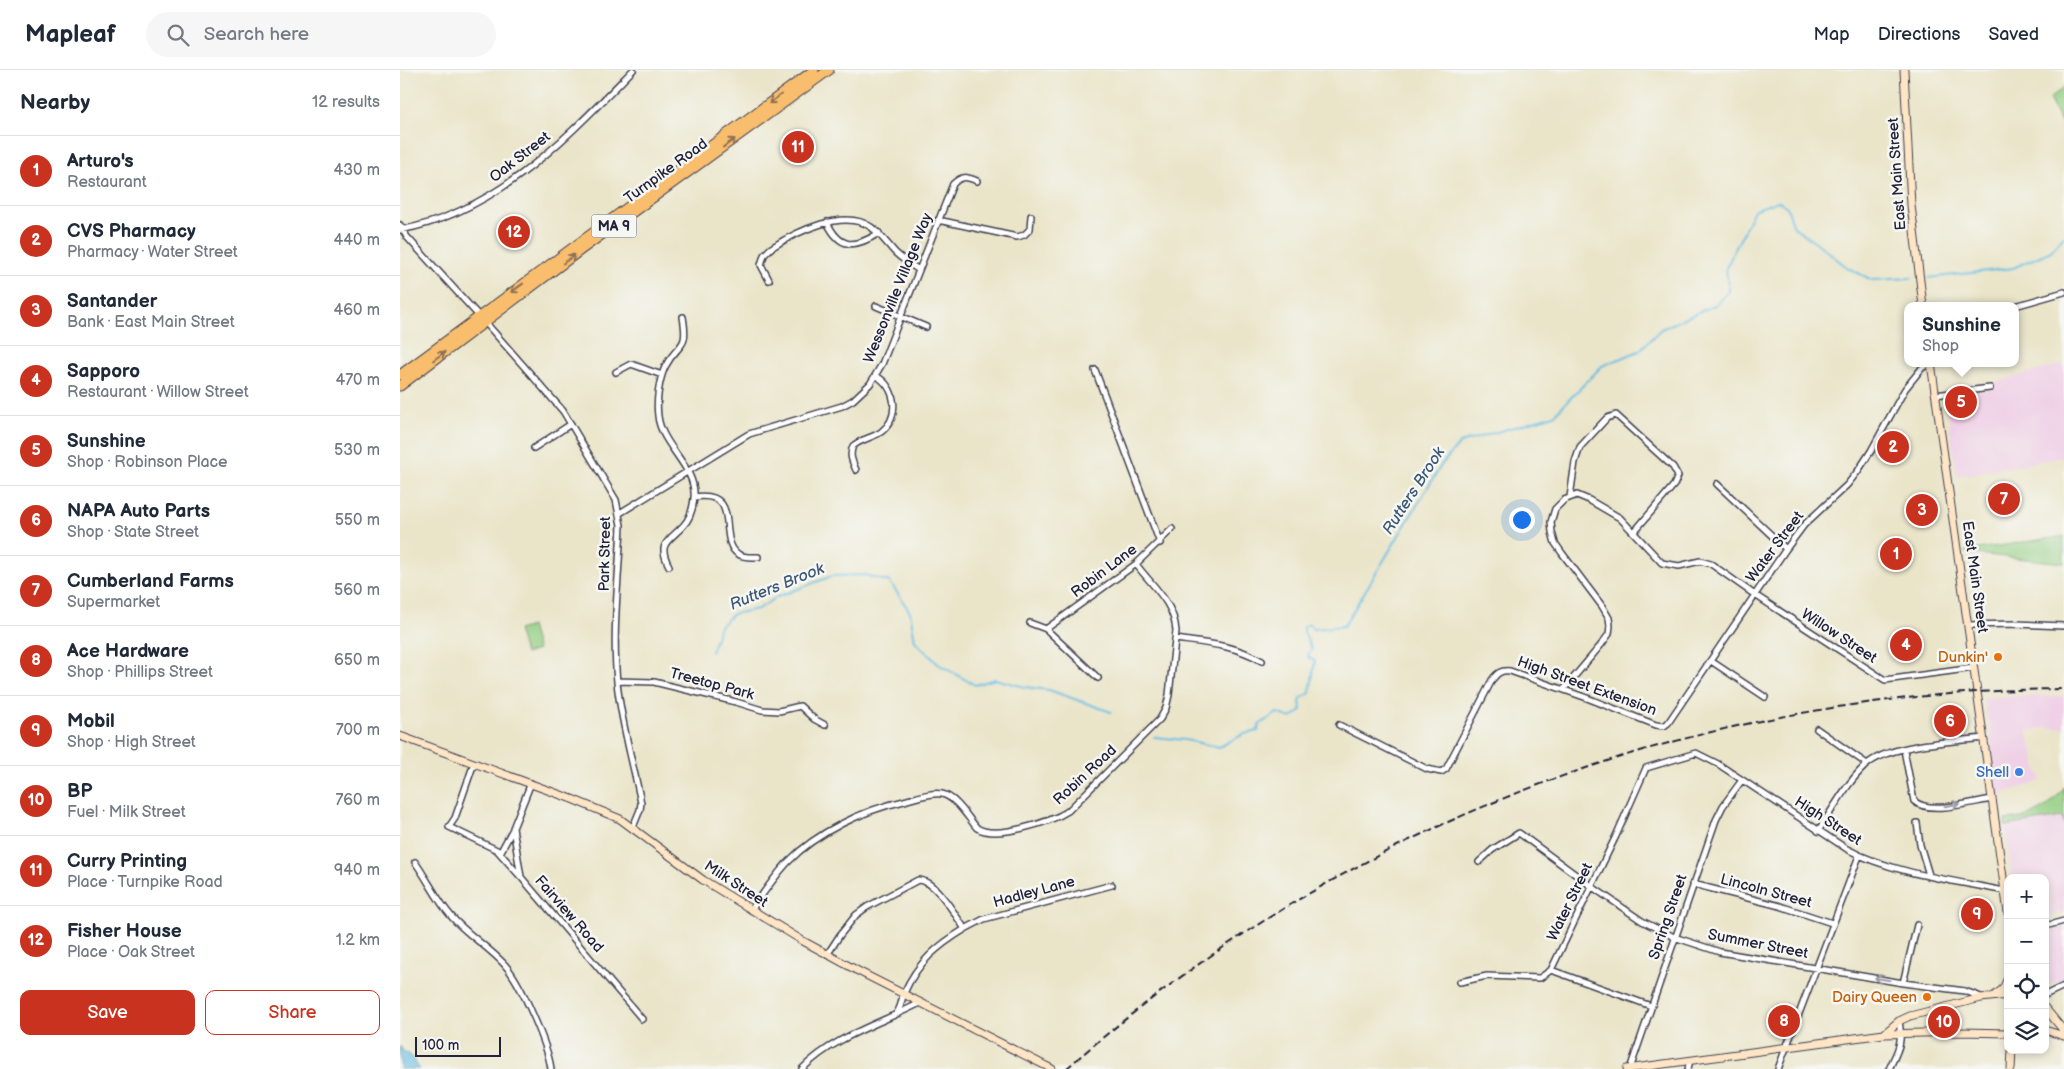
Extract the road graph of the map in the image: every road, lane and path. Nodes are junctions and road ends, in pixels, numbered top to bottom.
1 (633, 70) edge
2 (814, 70) edge
3 (829, 70) edge
4 (1904, 70) edge
5 (977, 181) dead end
6 (1031, 216) dead end
7 (938, 220) junction
8 (828, 222) junction
9 (401, 228) edge
10 (879, 233) junction
11 (919, 270) junction
12 (770, 280) dead end
13 (2064, 292) edge
14 (1923, 302) edge
15 (2019, 305) edge
16 (876, 306) dead end
17 (683, 317) dead end
18 (902, 318) junction
19 (482, 319) junction
20 (926, 327) dead end
21 (1924, 367) edge
22 (1931, 367) edge
23 (1095, 370) dead end
24 (616, 372) dead end
25 (400, 375) edge
26 (662, 375) junction
27 (876, 376) junction
28 (400, 386) edge
29 (1990, 388) dead end
30 (1935, 395) junction
31 (571, 424) junction
32 (534, 448) dead end
33 (856, 470) dead end
34 (687, 472) junction
35 (1717, 484) dead end
36 (694, 497) junction
37 (1570, 497) junction
38 (620, 513) junction
39 (1172, 529) dead end
40 (1634, 532) junction
41 (1160, 543) junction
42 (1786, 549) junction
43 (758, 557) dead end
44 (1136, 564) junction
45 (669, 566) dead end
46 (1755, 595) junction
47 (1030, 623) dead end
48 (1968, 625) junction
49 (2064, 626) edge
50 (1046, 628) junction
51 (1175, 639) junction
52 (1262, 661) dead end
53 (1711, 661) junction
54 (1974, 668) junction
55 (1098, 678) dead end
56 (617, 682) junction
57 (1564, 689) junction
58 (1765, 697) dead end
59 (825, 725) dead end
60 (1340, 725) dead end
61 (1662, 726) joint
62 (1817, 730) dead end
63 (400, 736) edge
64 (1983, 738) junction
65 (1904, 750) junction
66 (474, 762) junction
67 (1867, 764) junction
68 (1650, 766) joint
69 (1742, 780) junction
70 (531, 783) junction
71 (1992, 799) junction
72 (1917, 823) dead end
73 (633, 827) junction
74 (513, 828) junction
75 (1818, 830) junction
76 (500, 853) junction
77 (1858, 856) junction
78 (415, 862) dead end
79 (1480, 862) dead end
80 (1928, 875) junction
81 (522, 877) junction
82 (1693, 884) junction
83 (2004, 884) edge
84 (1112, 885) dead end
85 (1591, 886) junction
86 (2004, 891) edge
87 (751, 910) junction
88 (2064, 921) edge
89 (1832, 923) junction
90 (1917, 925) dead end
91 (2049, 925) edge
92 (965, 929) junction
93 (1674, 937) junction
94 (827, 955) junction
95 (1816, 968) junction
96 (1551, 970) junction
97 (1460, 982) dead end
98 (1903, 983) junction
99 (2064, 986) edge
100 (2004, 987) edge
101 (2049, 993) edge
102 (904, 994) junction
103 (1994, 996) junction
104 (2004, 996) edge
105 (1981, 998) junction
106 (920, 1003) junction
107 (1651, 1006) junction
108 (2046, 1009) edge
109 (896, 1014) junction
110 (642, 1019) dead end
111 (1899, 1021) junction
112 (2049, 1031) edge
113 (2064, 1031) edge
114 (1958, 1033) junction
115 (2004, 1033) edge
116 (1884, 1034) junction
117 (1901, 1034) junction
118 (2064, 1036) edge
119 (2004, 1037) edge
120 (1786, 1047) junction
121 (2012, 1054) edge
122 (1690, 1060) junction
123 (1049, 1067) edge
124 (551, 1069) edge
125 (802, 1069) edge
126 (1628, 1069) edge
127 (1688, 1069) edge
128 (1778, 1069) edge
129 (1889, 1069) edge
130 (2011, 1069) edge

1 - 9 street, Oak Street
2 -> 19 highway, Turnpike Road / MA 9
19 -> 3 highway, Turnpike Road / MA 9
4 - 14 main road, East Main Street
5 - 7 street, Wessonville Village Way
6 - 7 street
7 - 11 street, Wessonville Village Way
8 - 10 street
8 - 10 street
8 - 12 street
9 - 19 street, Park Street
10 - 11 street
11 - 18 street, Wessonville Village Way
13 - 15 street
16 - 18 street
17 - 26 street
18 - 20 street
18 - 27 street, Wessonville Village Way
19 - 25 highway, Turnpike Road / MA 9
28 -> 19 highway, Turnpike Road / MA 9
19 - 31 street, Park Street
21 - 42 street, Water Street
22 - 30 main road, East Main Street
23 - 41 street
24 - 26 street
26 - 34 street
27 - 33 street
27 - 34 street, Wessonville Village Way
29 - 30 street
30 - 48 main road, East Main Street
31 - 32 street
31 - 38 street, Park Street
34 - 36 street
34 - 38 street, Wessonville Village Way
35 - 42 street
36 - 43 street
36 - 45 street
37 - 40 street
37 - 40 street
37 - 57 street
38 - 56 street, Park Street
39 - 41 street, Robin Lane
40 - 46 street, Willow Street
41 - 44 street, Robin Lane
42 - 46 street, Water Street
44 - 50 street, Robin Lane
44 - 51 street, Robin Road
46 - 53 street, Water Street
46 - 54 street, Willow Street
47 - 50 street
48 - 49 street
48 - 54 main road, East Main Street
50 - 55 street
51 - 52 street
51 - 87 street, Robin Road
53 - 58 street
53 - 61 street, Water Street
54 - 64 main road, East Main Street
56 - 59 street, Treetop Park
56 - 73 street, Park Street
57 - 60 street, High Street Extension
57 - 61 street, High Street Extension
62 - 67 street
63 - 66 main road, Milk Street
64 - 65 street
64 - 71 main road, East Main Street
65 - 67 street
65 -> 71 street
66 - 70 main road, Milk Street
66 - 76 street
67 - 75 street
68 - 69 street, High Street
68 - 85 street, Water Street
69 - 75 street, High Street
69 - 82 street, Spring Street
70 - 73 main road, Milk Street
70 - 74 street
71 - 83 main road, East Main Street
72 - 80 street
73 - 87 main road, Milk Street
74 - 76 street
74 - 81 street, Fairview Road
75 - 77 street, High Street
76 - 81 street
77 - 80 street, High Street
77 - 89 street
78 - 124 street
79 - 85 street, Summer Street
80 - 86 street, High Street
81 - 110 street, Fairview Road
82 - 89 street, Lincoln Street
82 - 93 street, Spring Street
84 - 92 street, Hadley Lane
85 - 93 street, Summer Street
85 - 96 street, Water Street
87 - 94 main road, Milk Street
88 - 91 street
89 - 95 street
90 - 98 street
92 - 94 street
92 - 102 street, Hadley Lane
93 - 95 street, Summer Street
93 - 107 street, Spring Street
94 - 102 main road, Milk Street
98 -> 95 street, Summer Street
95 - 120 street
96 - 97 street
96 - 107 street
98 - 105 street, Summer Street
99 - 101 street
100 - 103 main road
102 - 106 main road, Milk Street
102 - 109 street, Hadley Lane
103 - 104 main road
103 - 105 main road
105 - 111 main road
106 - 109 street
106 - 123 main road, Milk Street
107 - 126 street, Spring Street
108 - 113 main road
109 - 125 street
111 - 116 main road
111 - 117 street
112 - 118 main road
114 - 115 main road
114 - 117 main road
114 - 119 main road
116 - 117 main road
116 - 120 main road
117 - 129 street
120 - 122 main road
120 - 128 street
121 - 130 main road
122 - 126 main road
122 - 127 street

